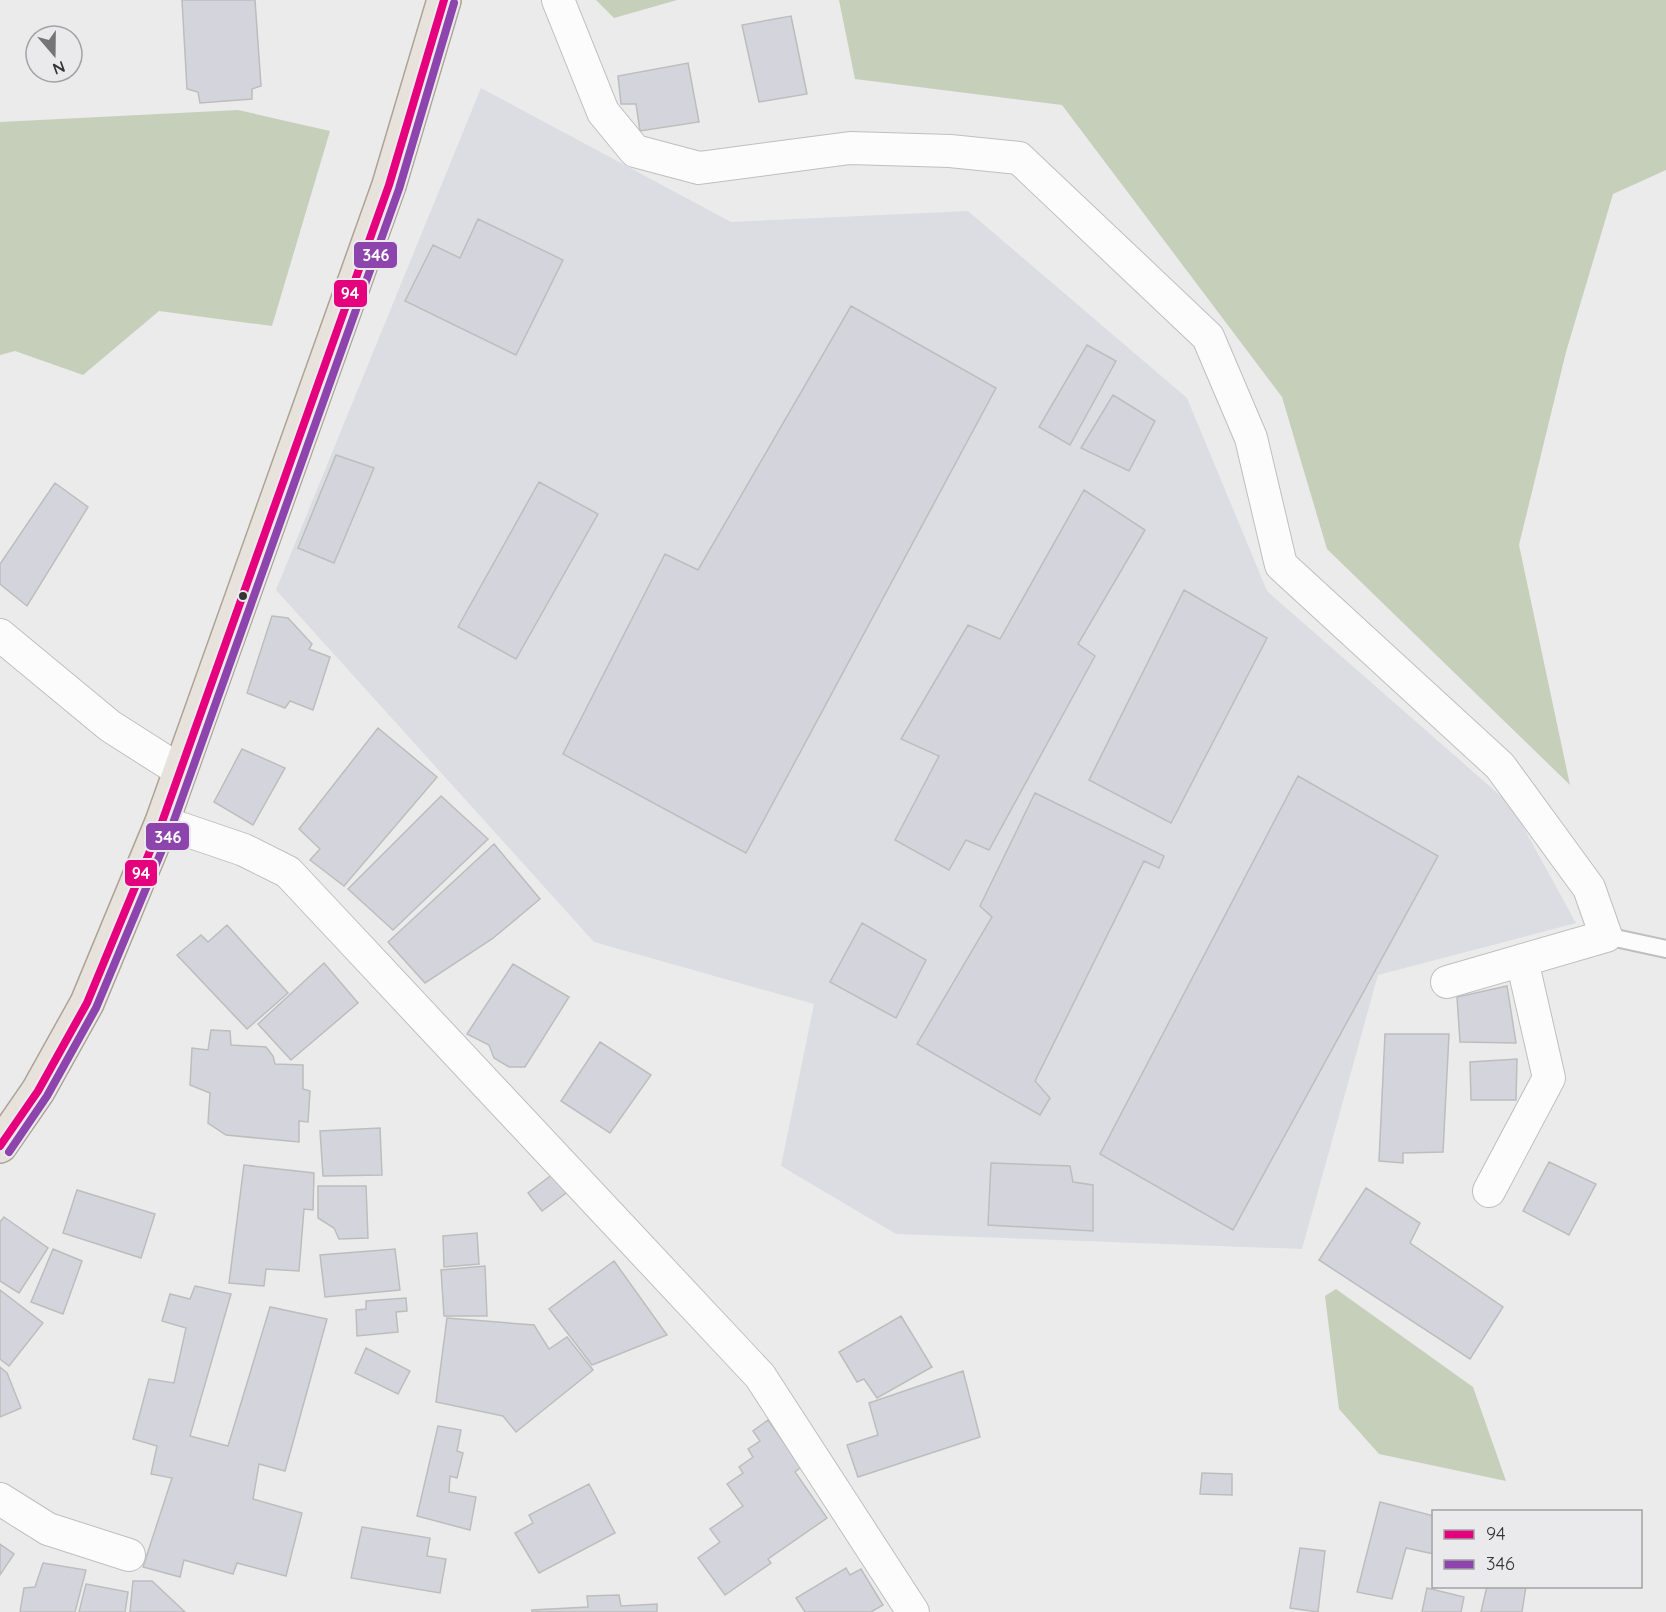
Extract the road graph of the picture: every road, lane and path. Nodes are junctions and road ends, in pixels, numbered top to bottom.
1 (444, 0) edge
2 (558, 0) edge
3 (0, 635) edge
4 (179, 770) junction
5 (162, 822) junction
6 (1606, 936) junction
7 (1666, 949) edge
8 (1522, 960) junction
9 (1447, 982) dead end
10 (0, 1146) edge
11 (1489, 1191) dead end
12 (0, 1499) edge
13 (129, 1555) dead end
14 (914, 1612) edge

1 - 4 main road
2 - 6 street
3 - 4 street
4 - 5 main road
5 - 10 main road
5 - 14 street
6 - 7 lane
6 - 8 street
8 - 9 street
8 - 11 street
12 - 13 street

